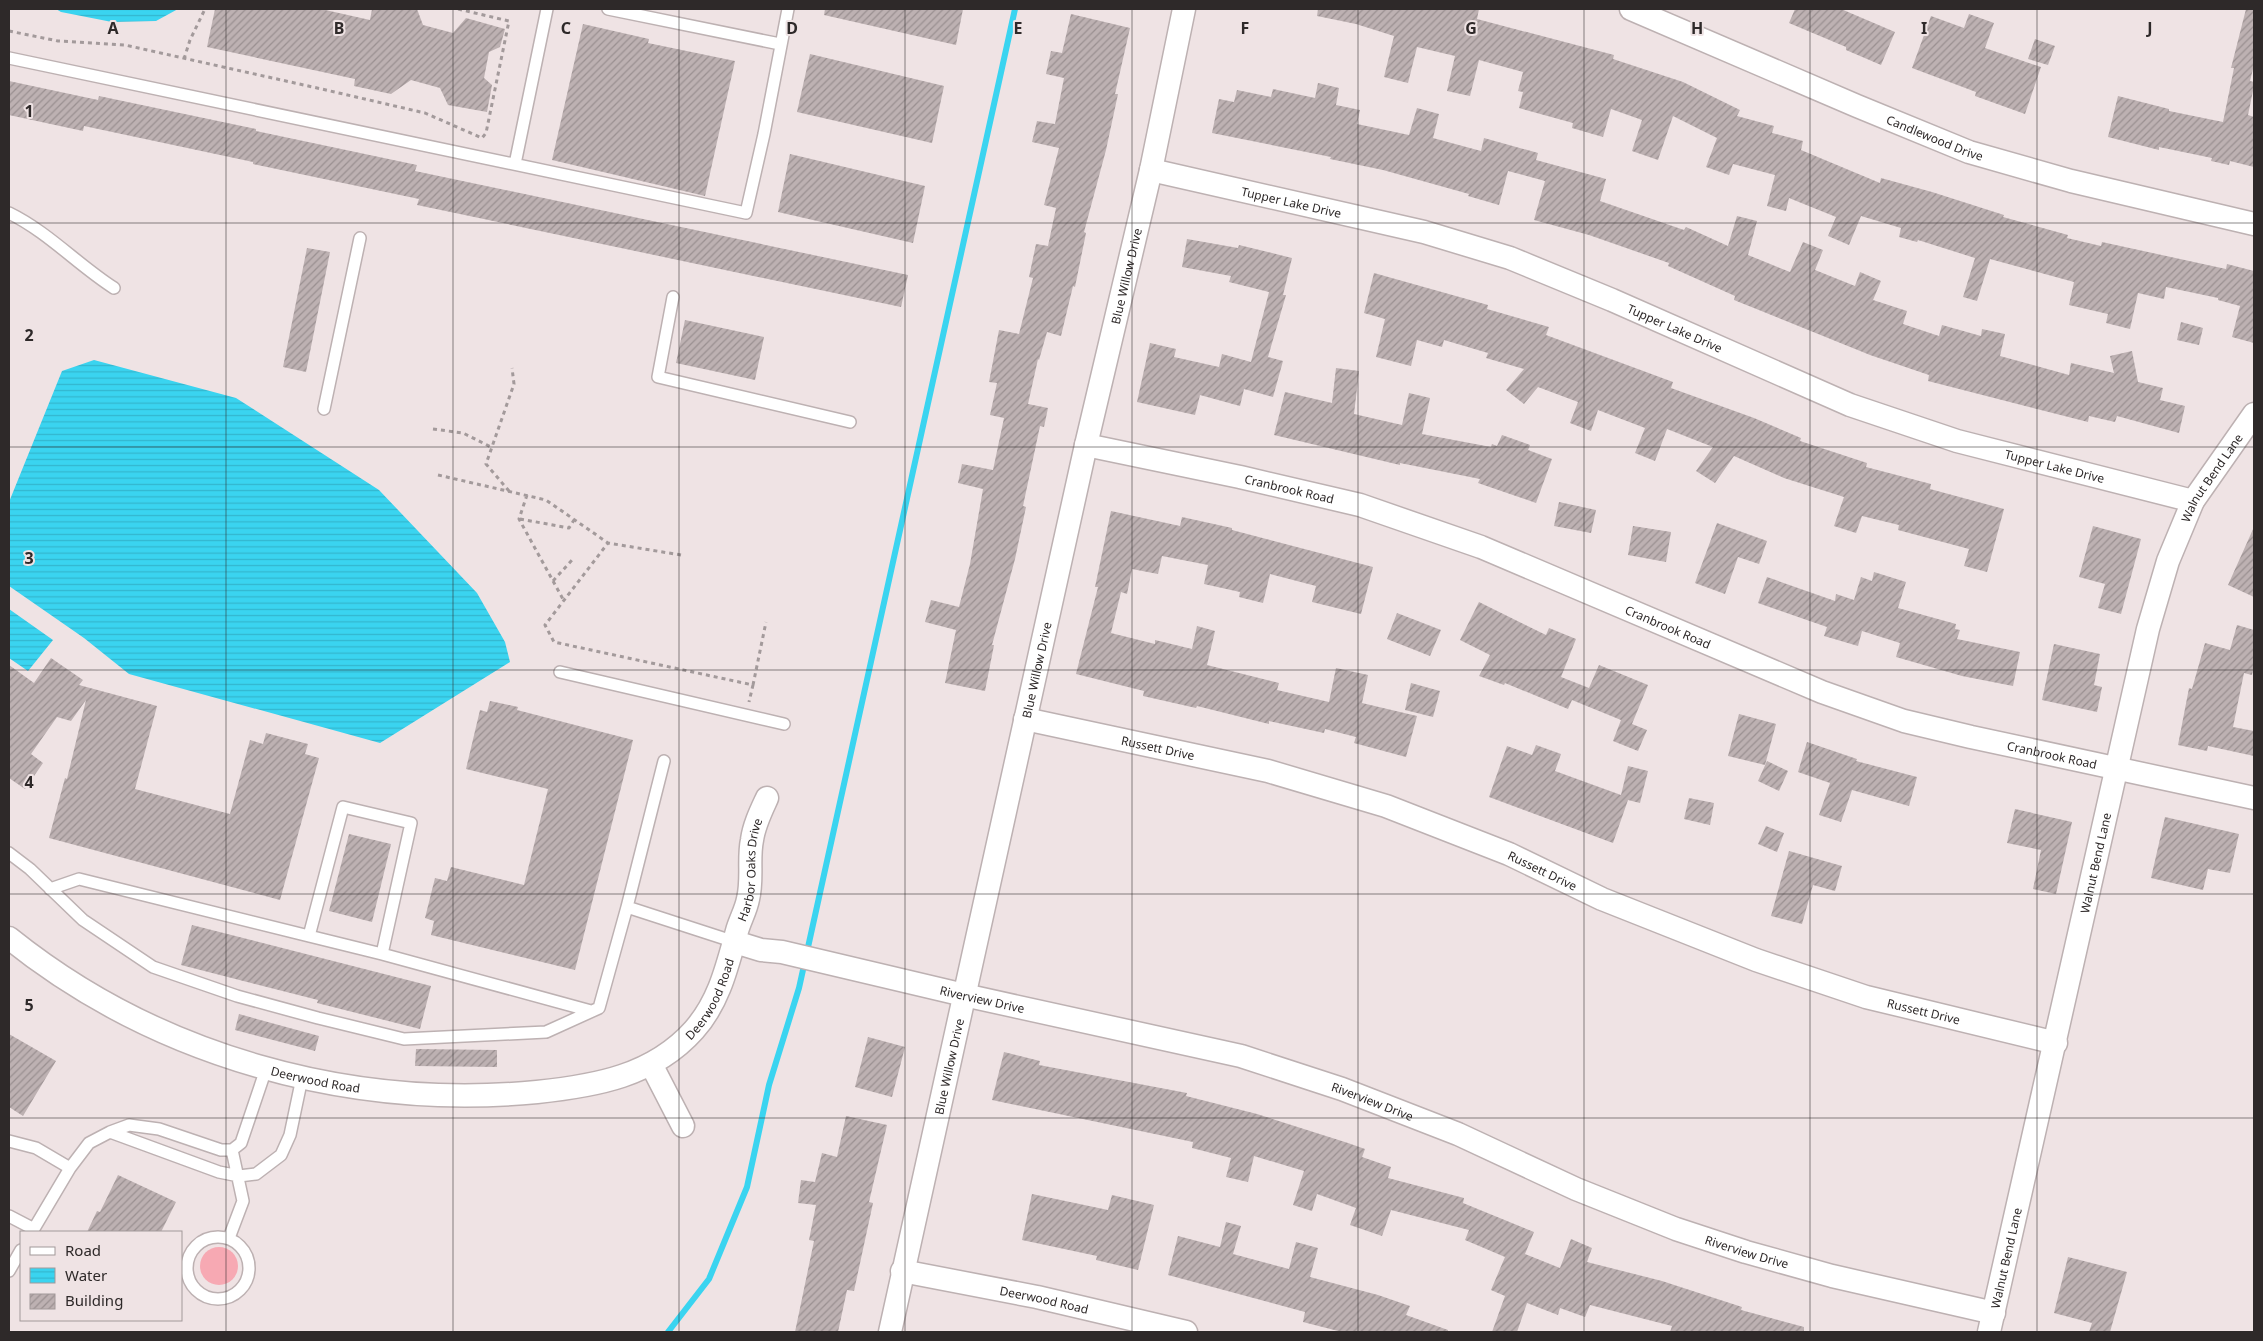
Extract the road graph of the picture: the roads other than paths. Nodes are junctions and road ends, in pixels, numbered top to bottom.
1 (548, 9) edge
2 (609, 9) edge
3 (788, 9) edge
4 (1184, 9) edge
5 (1631, 9) edge
6 (780, 44) junction
7 (9, 58) edge
8 (515, 164) junction
9 (1151, 170) junction
10 (9, 213) edge
11 (2254, 224) edge
12 (360, 238) dead end
13 (114, 288) dead end
14 (673, 297) dead end
15 (324, 409) dead end
16 (2254, 414) edge
17 (850, 422) dead end
18 (1086, 445) junction
19 (2194, 500) junction
20 (560, 672) dead end
21 (1025, 719) junction
22 (784, 724) dead end
23 (664, 762) dead end
24 (2115, 768) junction
25 (767, 798) dead end
26 (2254, 798) edge
27 (9, 853) edge
28 (50, 889) junction
29 (627, 907) junction
30 (309, 936) junction
31 (9, 938) edge
32 (735, 942) junction
33 (382, 954) junction
34 (964, 995) junction
35 (591, 1011) junction
36 (2056, 1043) junction
37 (651, 1064) junction
38 (266, 1069) junction
39 (302, 1078) junction
40 (683, 1126) dead end
41 (110, 1132) junction
42 (9, 1140) edge
43 (232, 1150) junction
44 (70, 1168) junction
45 (239, 1176) junction
46 (9, 1216) edge
47 (33, 1230) edge
48 (229, 1238) junction
49 (20, 1252) edge
50 (9, 1270) edge
51 (902, 1271) junction
52 (1992, 1323) edge
53 (890, 1332) edge
54 (1186, 1332) edge

1 - 8 lane
2 - 6 lane
3 - 6 lane
4 - 9 street, Blue Willow Drive
5 - 11 street, Candlewood Drive
6 - 8 lane
7 - 8 lane
9 - 18 street, Blue Willow Drive
9 - 19 street, Tupper Lake Drive
10 - 13 lane
12 - 15 lane
14 - 17 lane
16 - 19 street, Walnut Bend Lane
18 - 21 street, Blue Willow Drive
18 - 24 street, Cranbrook Road
19 - 24 street, Walnut Bend Lane
20 - 22 lane
21 - 34 street, Blue Willow Drive
21 - 36 street, Russett Drive
23 - 29 lane
24 - 26 street, Cranbrook Road
24 - 36 street, Walnut Bend Lane
25 - 32 street, Harbor Oaks Drive
27 - 28 lane
28 - 30 lane
28 - 35 lane
29 - 32 lane
29 - 35 lane
30 - 33 lane
30 - 33 lane
31 - 38 street, Deerwood Road
32 - 34 street, Riverview Drive
32 - 37 street, Deerwood Road
33 - 35 lane
34 - 51 street, Blue Willow Drive
34 - 52 street, Riverview Drive
36 - 52 street, Walnut Bend Lane
37 - 39 street, Deerwood Road
37 - 40 street
38 - 39 street, Deerwood Road
38 - 43 lane
39 - 45 lane
41 - 43 lane
41 - 44 lane
41 - 45 lane
42 - 44 lane
43 - 45 lane
44 - 47 lane
45 - 48 lane
46 - 47 lane
48 - 48 lane
49 - 50 lane
51 - 53 street, Blue Willow Drive
51 - 54 street, Deerwood Road

